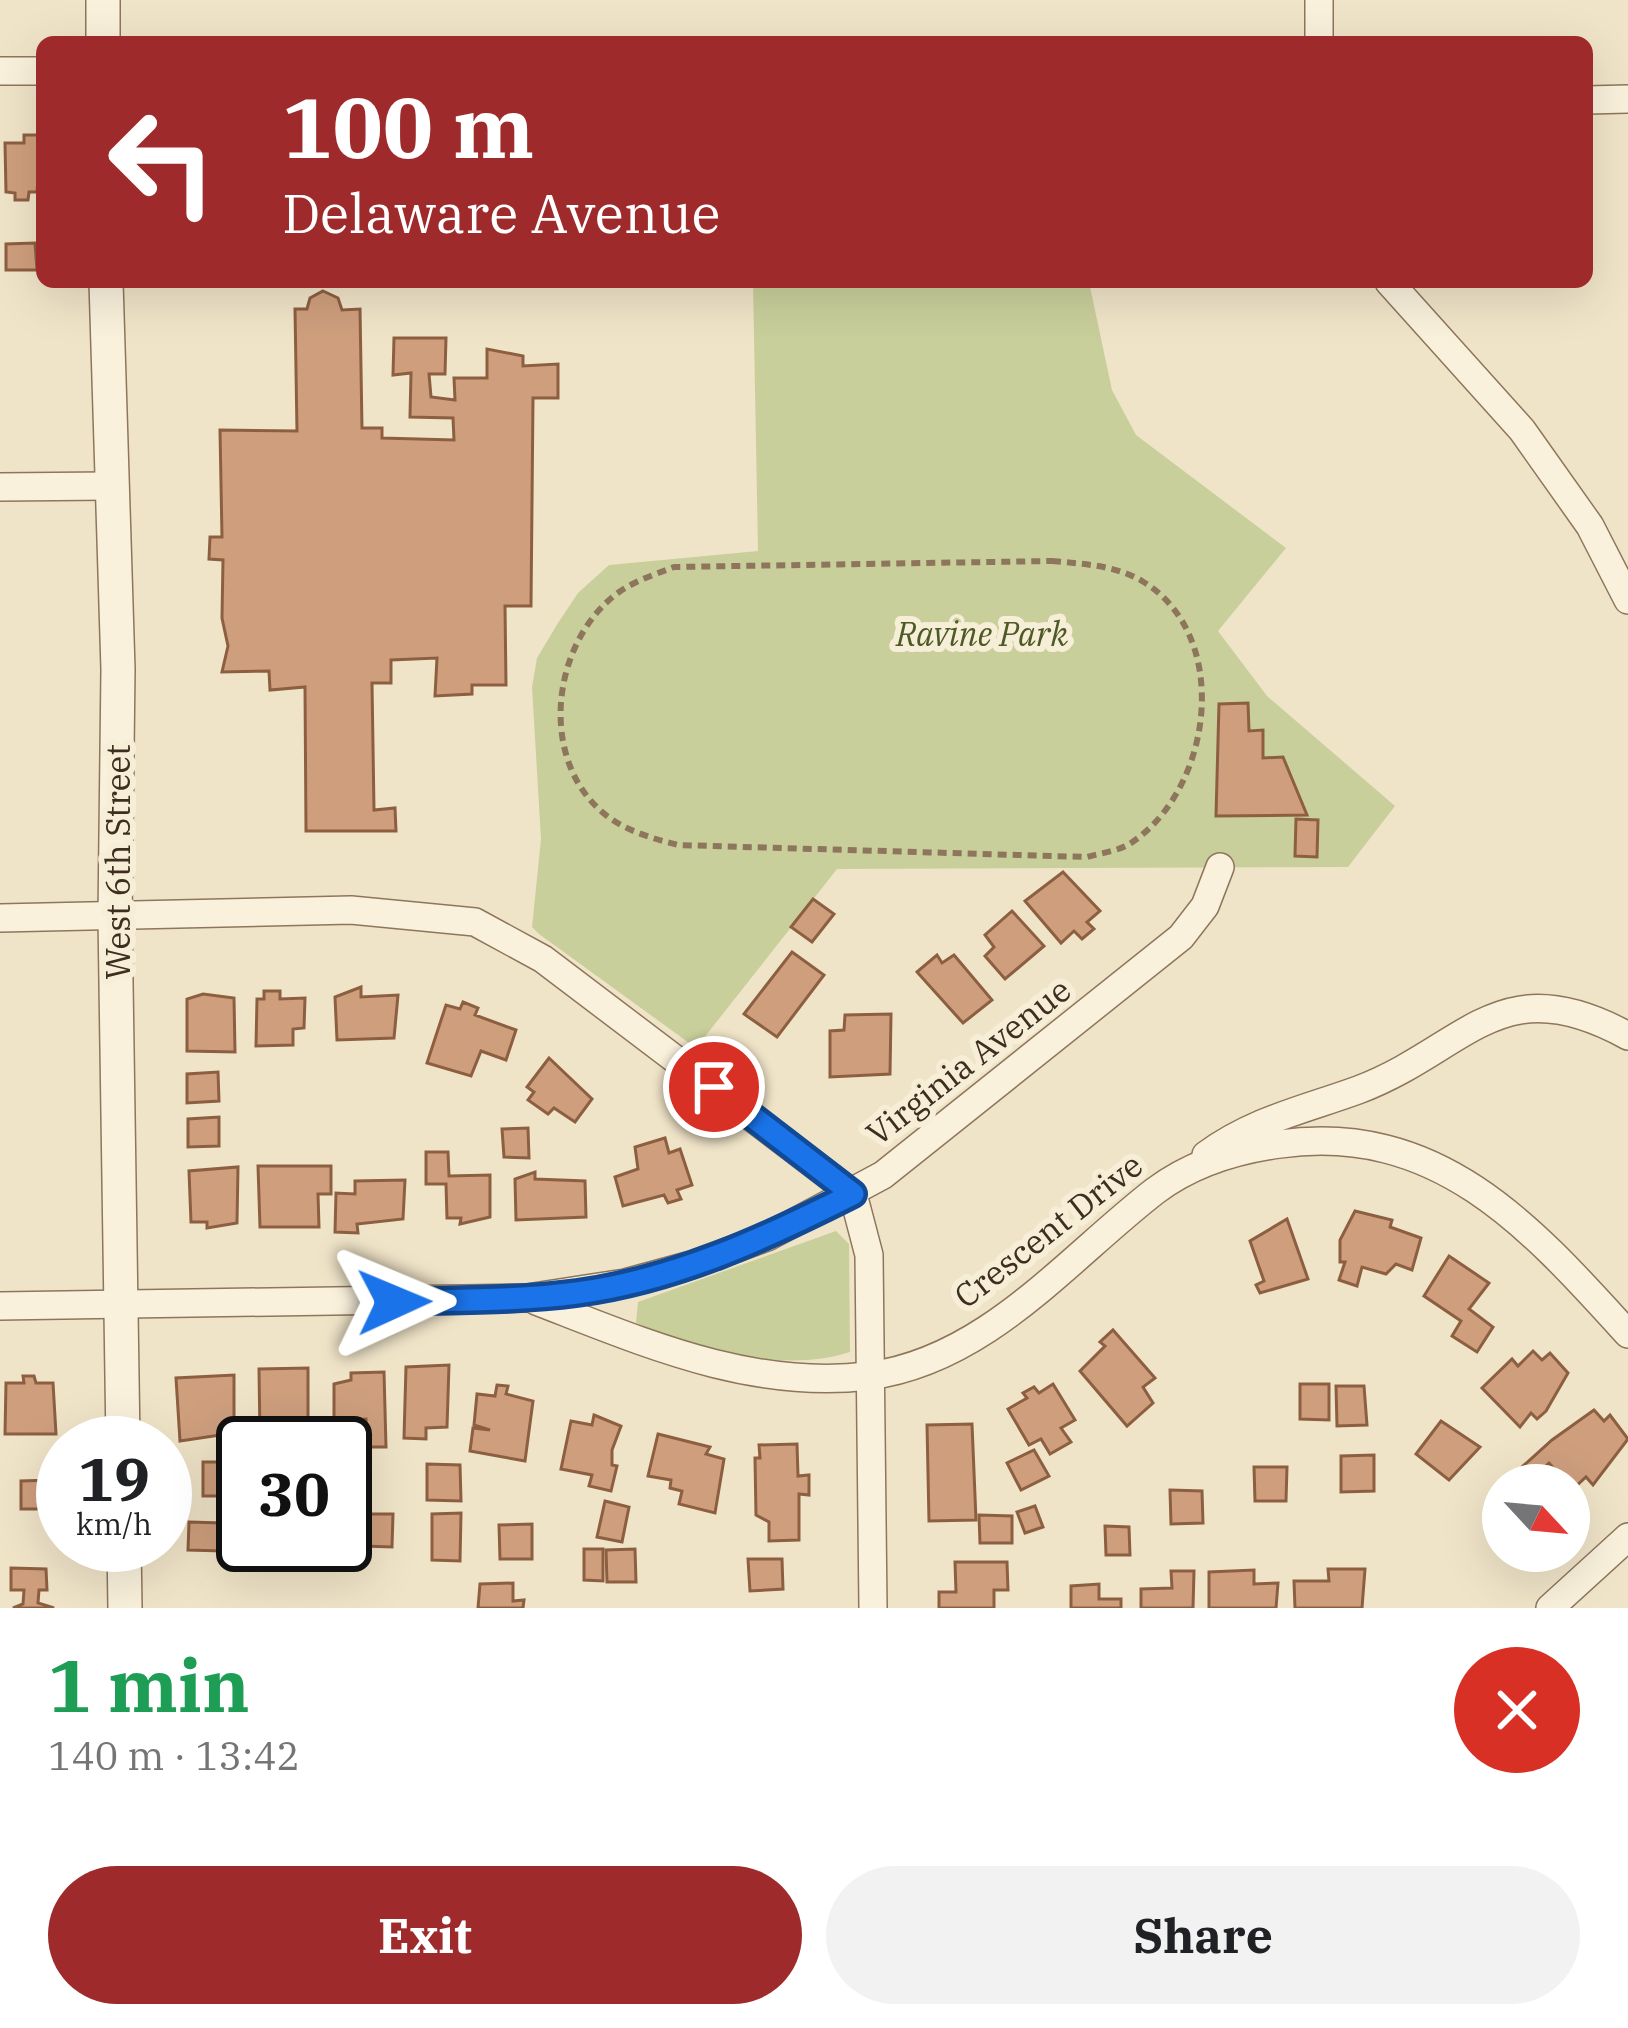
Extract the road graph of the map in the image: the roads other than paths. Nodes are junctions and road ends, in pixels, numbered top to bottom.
1 (103, 0) edge
2 (1319, 0) edge
3 (103, 36) edge
4 (1319, 36) edge
5 (0, 71) edge
6 (36, 71) edge
7 (1628, 99) edge
8 (1593, 100) edge
9 (106, 288) edge
10 (1394, 288) edge
11 (0, 487) edge
12 (109, 487) junction
13 (1628, 599) edge
14 (1220, 867) dead end
15 (115, 916) junction
16 (0, 918) edge
17 (1628, 1036) edge
18 (1191, 1166) junction
19 (853, 1194) junction
20 (527, 1298) junction
21 (120, 1304) junction
22 (0, 1306) edge
23 (1628, 1334) edge
24 (872, 1376) junction
25 (122, 1416) edge
26 (1628, 1537) edge
27 (124, 1572) edge
28 (125, 1608) edge
29 (873, 1608) edge
30 (1550, 1608) edge

1 - 3 street
2 - 4 street
5 - 6 street
7 - 8 street
9 - 12 street, West 6th Street
10 - 13 street
11 - 12 street
12 - 15 street, West 6th Street
14 - 19 street, Virginia Avenue
15 - 16 street
15 - 19 street
15 - 21 street, West 6th Street
17 - 18 street
18 - 23 street, Crescent Drive
18 - 24 street, Crescent Drive
19 - 20 street, Virginia Avenue
19 - 24 street
20 - 21 street, Virginia Avenue
20 - 24 street, Crescent Drive
21 - 22 street, Virginia Avenue
21 - 25 street, West 6th Street
24 - 29 street
26 - 30 street
27 - 28 street

